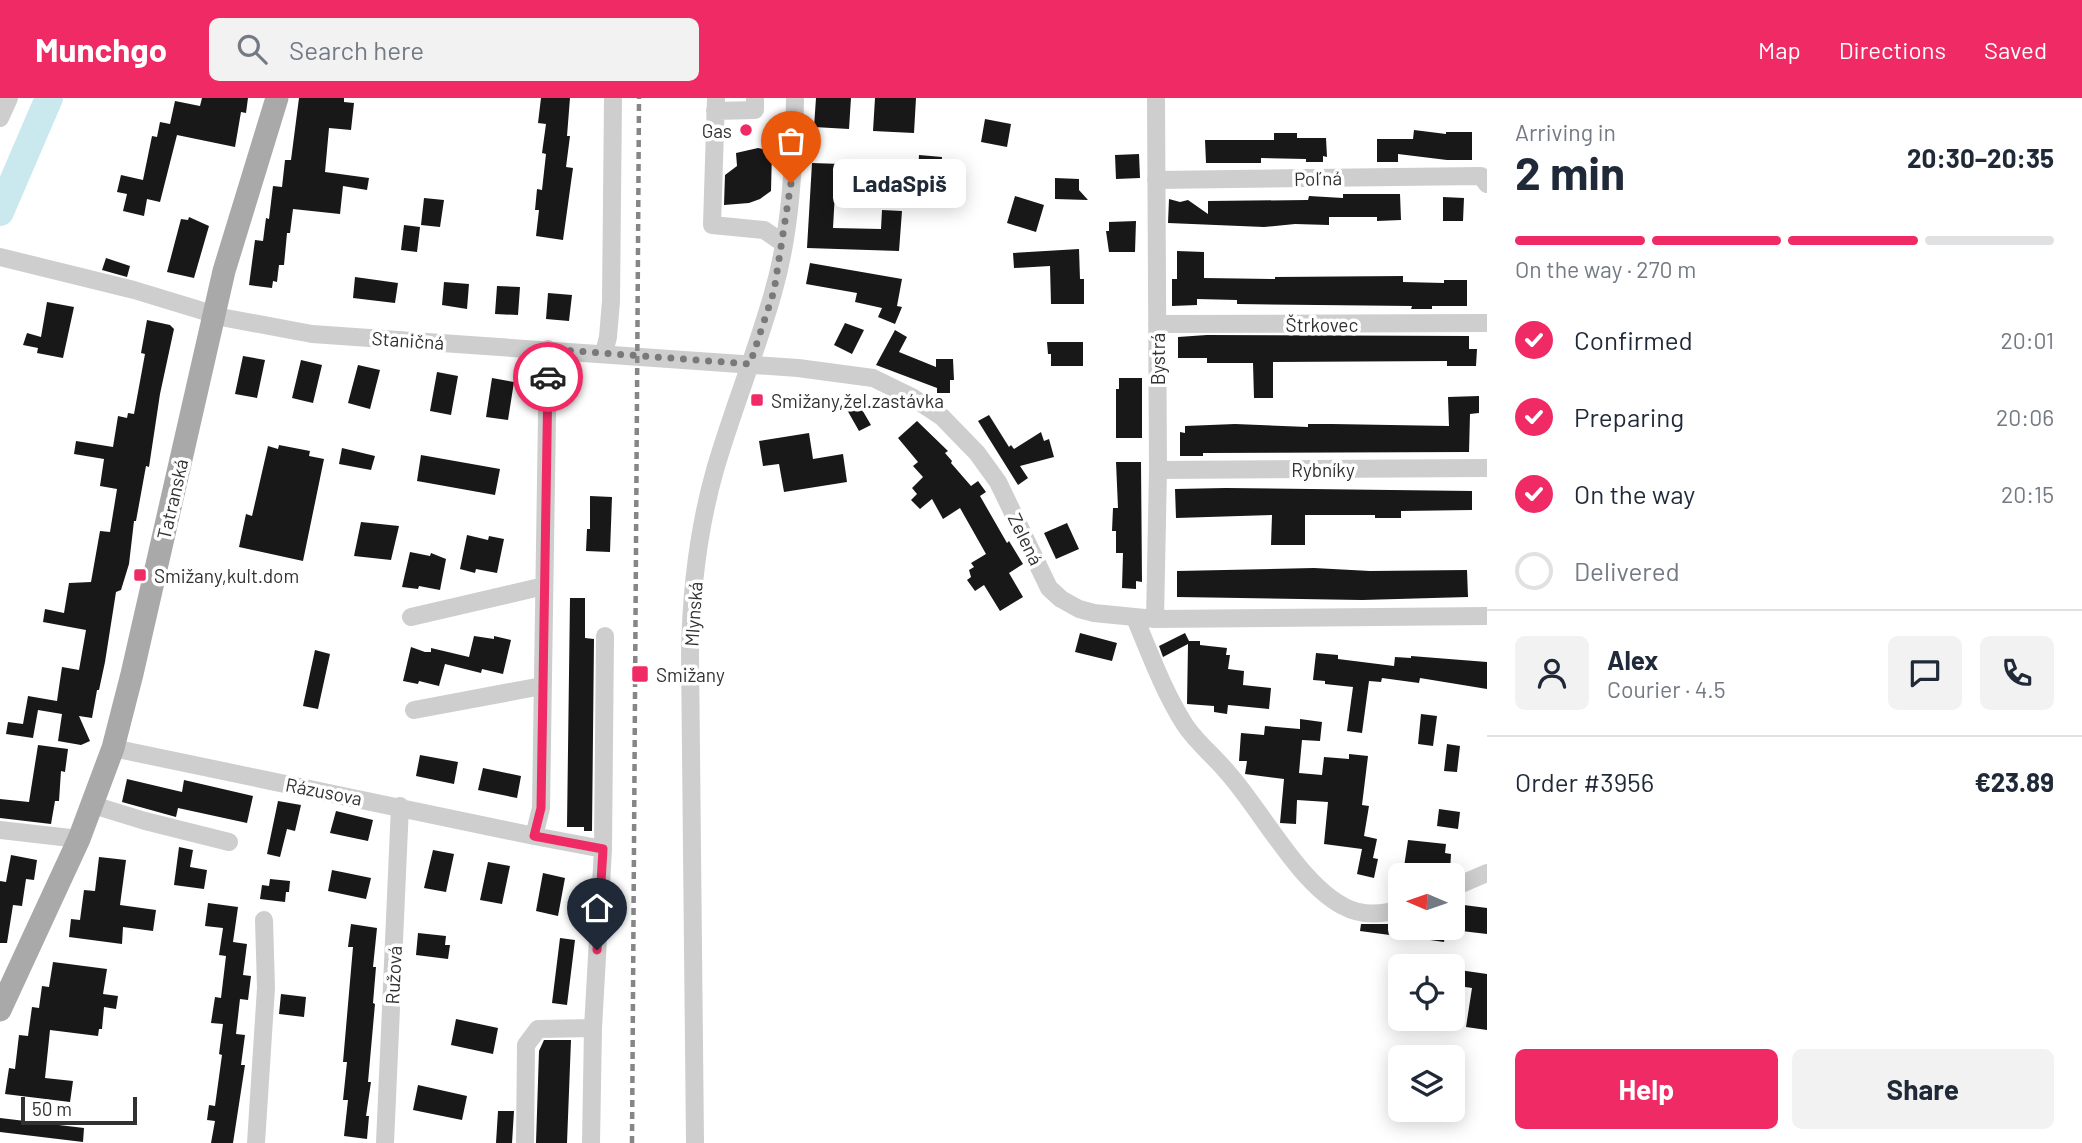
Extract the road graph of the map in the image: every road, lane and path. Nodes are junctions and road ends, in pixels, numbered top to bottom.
1 (9, 98) edge
2 (277, 98) edge
3 (613, 98) edge
4 (755, 98) edge
5 (795, 98) edge
6 (1156, 98) edge
7 (715, 104) edge
8 (0, 118) edge
9 (1156, 180) junction
10 (1484, 180) edge
11 (783, 243) junction
12 (1, 259) edge
13 (214, 314) junction
14 (1487, 323) edge
15 (1157, 324) junction
16 (548, 349) junction
17 (604, 353) junction
18 (750, 364) junction
19 (1487, 468) edge
20 (1158, 470) junction
21 (544, 586) junction
22 (1487, 616) edge
23 (411, 617) dead end
24 (1135, 618) junction
25 (1155, 619) junction
26 (605, 636) dead end
27 (542, 686) junction
28 (414, 710) dead end
29 (113, 748) junction
30 (93, 805) junction
31 (400, 806) junction
32 (0, 830) edge
33 (534, 836) junction
34 (79, 839) junction
35 (229, 842) dead end
36 (603, 849) junction
37 (1487, 873) edge
38 (1465, 882) edge
39 (1388, 911) edge
40 (264, 920) dead end
41 (0, 1010) edge
42 (593, 1028) junction
43 (256, 1143) edge
44 (385, 1143) edge
45 (525, 1143) edge
46 (591, 1143) edge
47 (695, 1143) edge

1 - 8 street
2 - 13 main road, Tatranská
3 - 17 street
4 - 7 street
5 - 11 street, Mlynská
6 - 9 street, Bystrá
7 - 11 street
9 - 10 street, Poľná
9 - 15 street, Bystrá
11 - 18 street, Mlynská
12 - 13 street, Staničná
13 - 16 street, Staničná
13 - 29 main road, Tatranská
14 - 15 street, Štrkovec
15 - 20 street, Bystrá
16 - 17 street, Staničná
16 - 21 street
17 - 18 street, Zelená
18 - 24 street, Zelená
18 - 47 street, Mlynská
19 - 20 street, Rybníky
20 - 25 street, Bystrá
21 - 23 street
21 - 27 street
22 - 25 street, Zelená
24 - 25 street, Zelená
24 - 39 street
26 - 36 street
27 - 28 street
27 - 33 street
29 - 30 main road, Tatranská
29 - 31 street, Rázusova
30 - 34 main road, Tatranská
30 - 35 street
31 - 33 street, Rázusova
31 - 44 street, Ružová
32 - 34 street
33 - 36 street, Rázusova
34 - 41 main road, Tatranská
36 - 42 street
37 - 38 street
40 - 43 street
42 - 45 street
42 - 46 street

